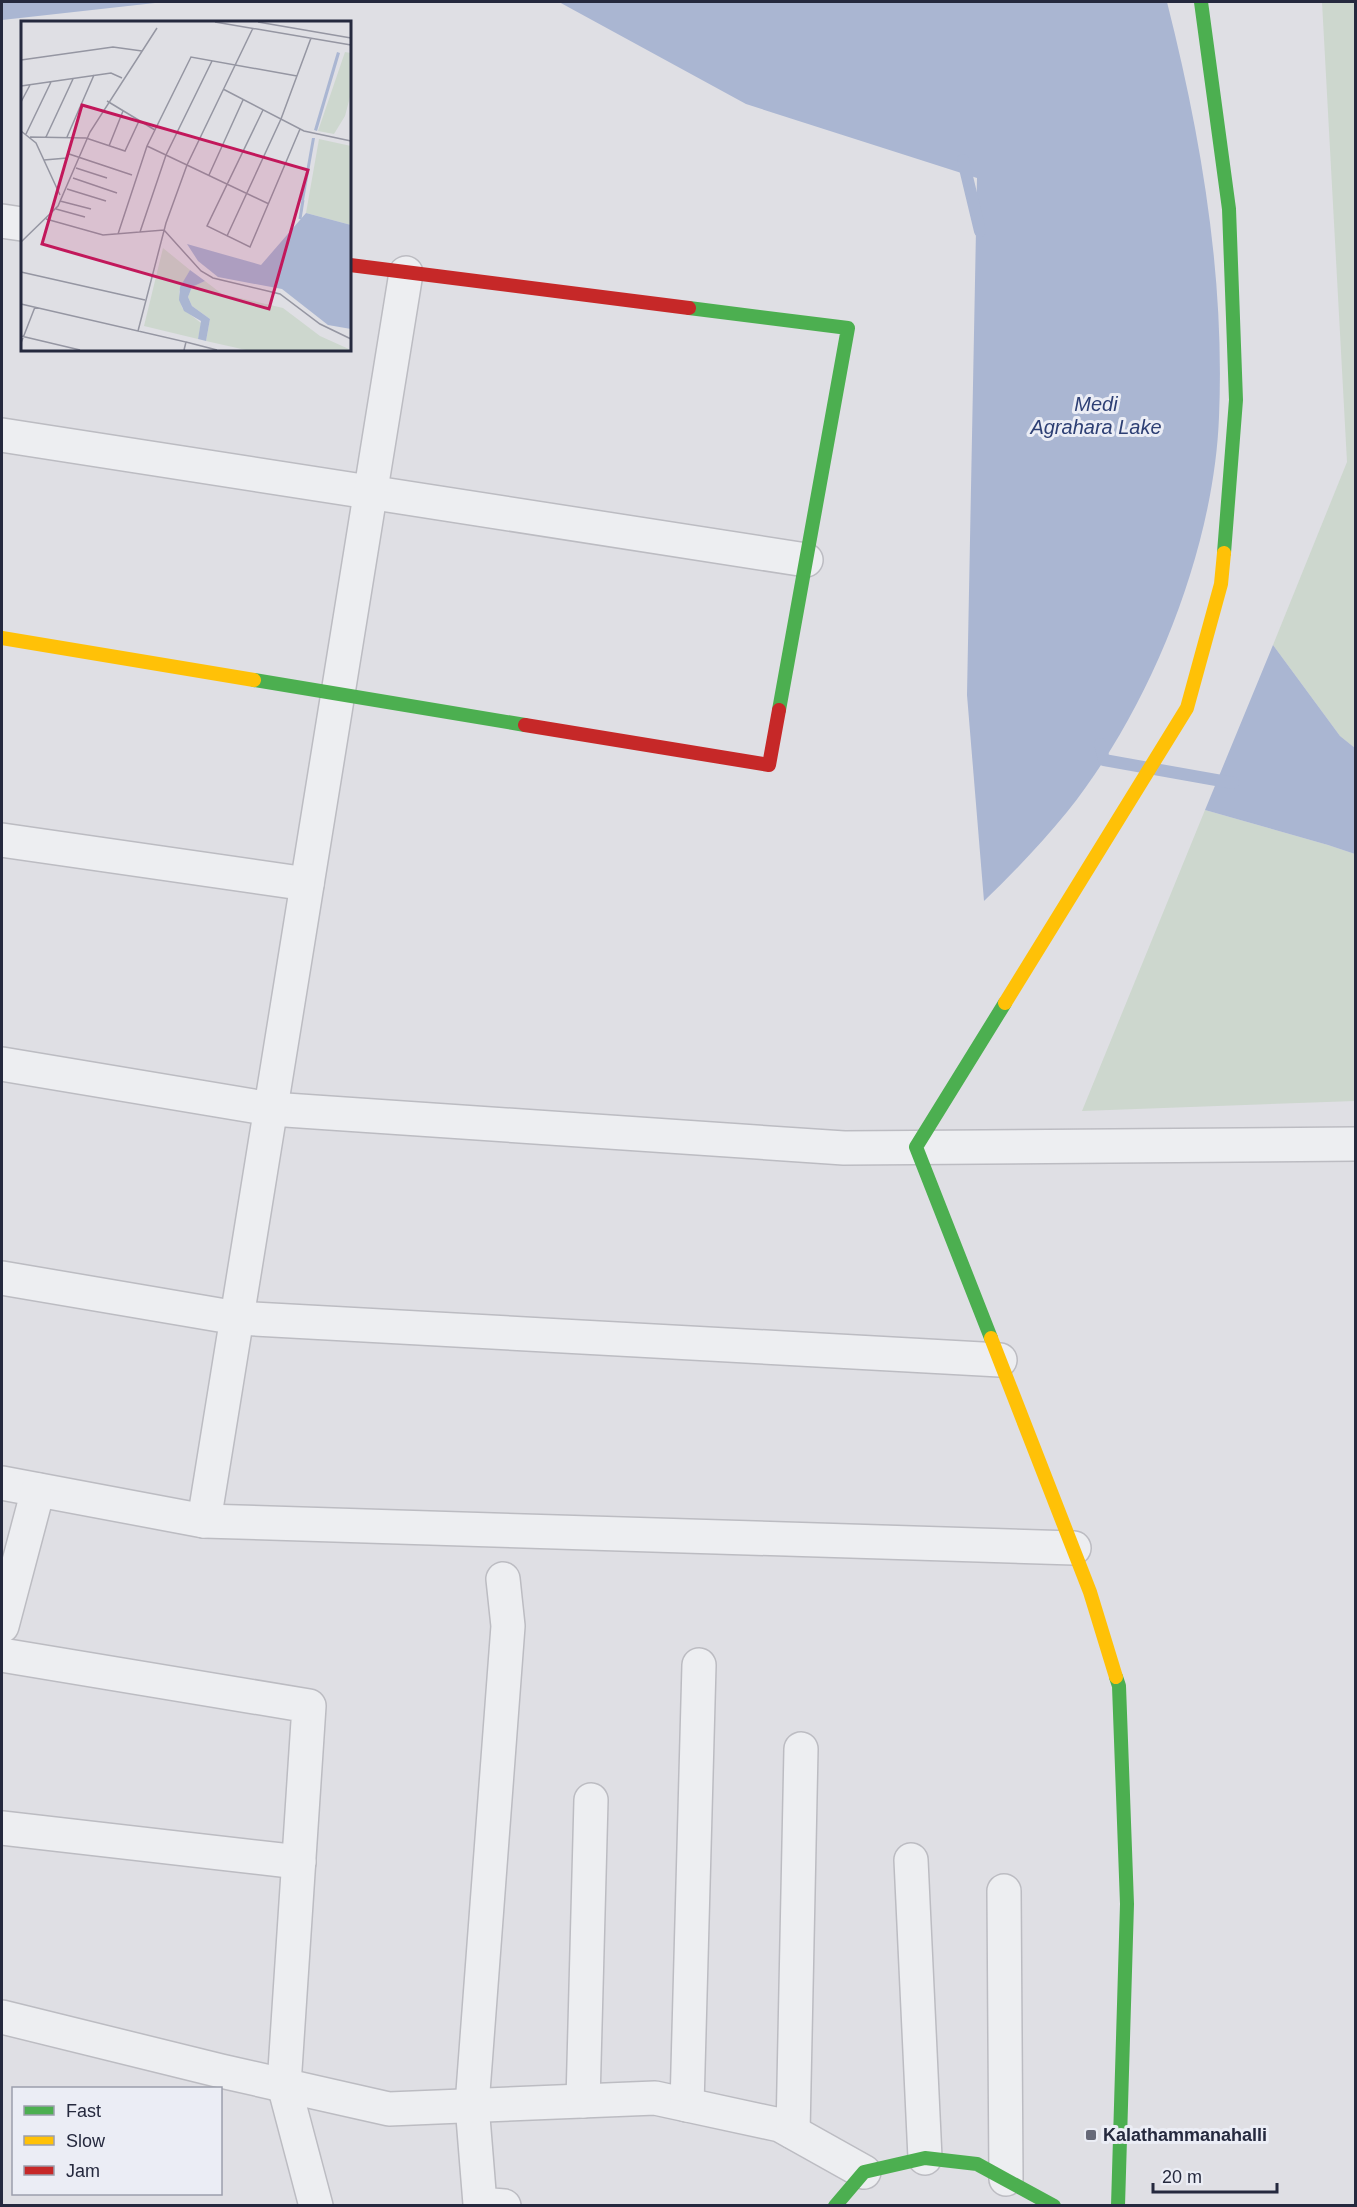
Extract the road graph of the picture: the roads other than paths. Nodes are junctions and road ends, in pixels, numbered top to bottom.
1 (1201, 2) edge
2 (2, 221) edge
3 (21, 224) edge
4 (351, 265) edge
5 (406, 273) junction
6 (2, 435) edge
7 (370, 493) junction
8 (806, 560) junction
9 (2, 638) edge
10 (337, 693) junction
11 (2, 840) edge
12 (307, 884) junction
13 (2, 1064) edge
14 (271, 1109) junction
15 (1356, 1144) edge
16 (916, 1147) junction
17 (2, 1278) edge
18 (237, 1317) junction
19 (1000, 1360) junction
20 (2, 1483) edge
21 (38, 1490) junction
22 (204, 1521) junction
23 (1074, 1548) junction
24 (503, 1579) dead end
25 (2, 1626) edge
26 (2, 1655) edge
27 (699, 1665) dead end
28 (801, 1749) dead end
29 (591, 1800) dead end
30 (2, 1828) edge
31 (911, 1860) dead end
32 (299, 1862) junction
33 (1004, 1890) dead end
34 (2, 2017) edge
35 (284, 2085) junction
36 (583, 2101) junction
37 (472, 2105) junction
38 (687, 2105) junction
39 (793, 2132) junction
40 (925, 2158) junction
41 (864, 2172) junction
42 (1006, 2179) junction
43 (316, 2205) edge
44 (504, 2205) edge
45 (834, 2205) edge
46 (1054, 2205) edge
47 (1118, 2205) edge

1 - 16 street
2 - 3 street
4 - 5 street
5 - 7 street
5 - 8 street
6 - 7 street
7 - 8 street
7 - 10 street
8 - 10 street
9 - 10 street
10 - 12 street
11 - 12 street
12 - 14 street
13 - 14 street
14 - 16 street
14 - 18 street
15 - 16 street
16 - 19 street
17 - 18 street
18 - 19 street
18 - 22 street
19 - 23 street
20 - 21 street
21 - 22 street
21 - 25 street
22 - 23 street
23 - 47 street
24 - 37 street
26 - 32 street
27 - 38 street
28 - 39 street
29 - 36 street
30 - 32 street
31 - 40 street
32 - 35 street
33 - 42 street
34 - 35 street
35 - 37 street
35 - 43 street
36 - 37 street
36 - 38 street
37 - 44 street
38 - 39 street
39 - 41 street
40 - 41 street
40 - 42 street
41 - 45 street
42 - 46 street

